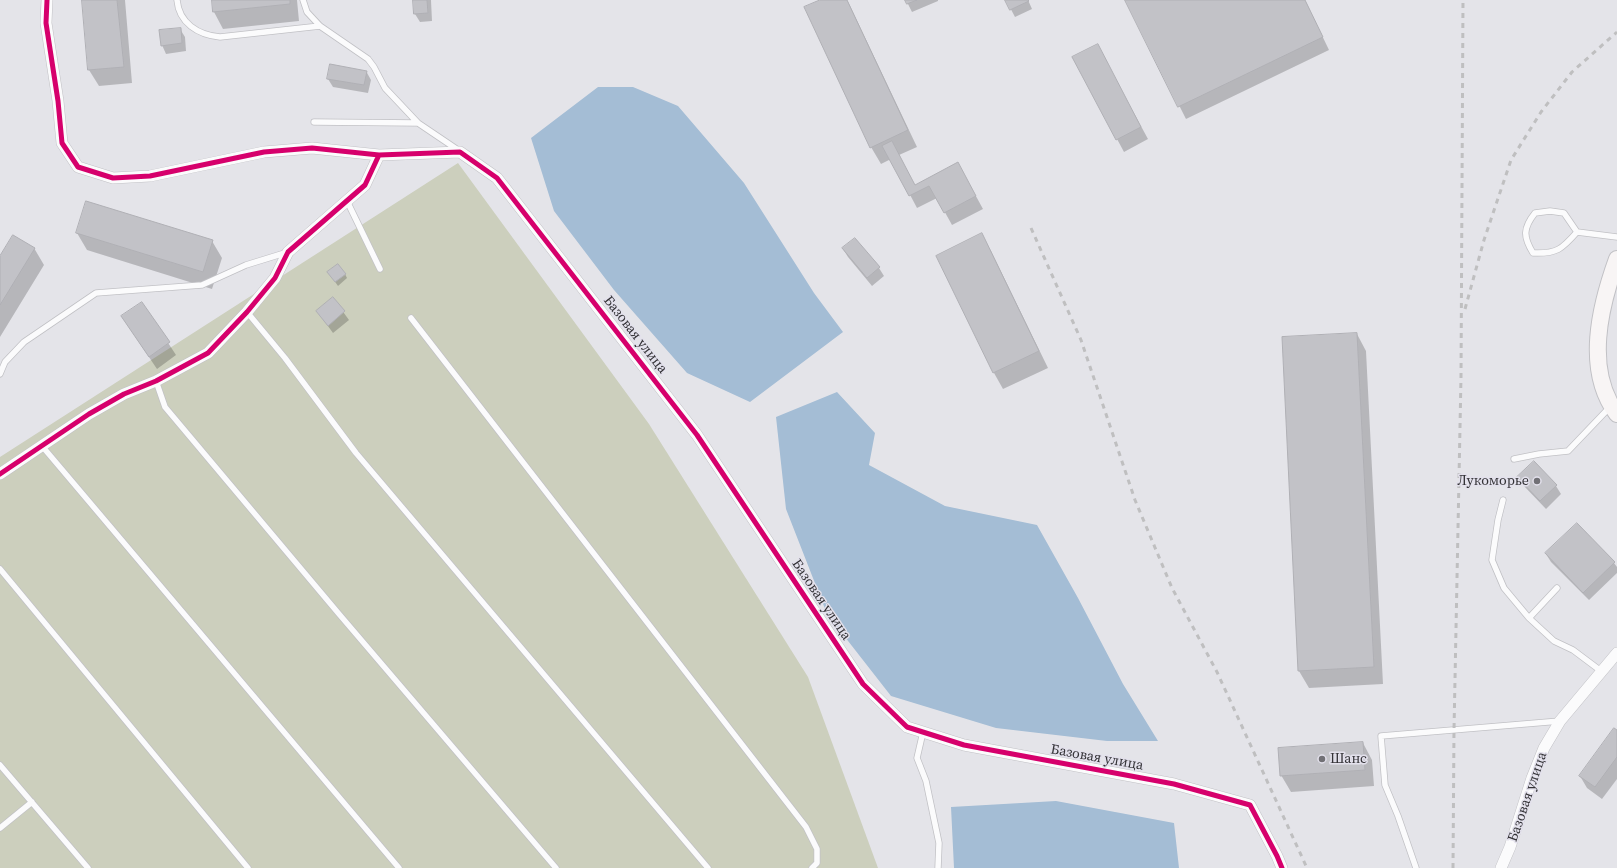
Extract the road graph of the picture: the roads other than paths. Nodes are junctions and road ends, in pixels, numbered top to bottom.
1 (47, 0) edge
2 (177, 0) edge
3 (303, 0) edge
4 (320, 26) junction
5 (314, 122) dead end
6 (418, 123) junction
7 (460, 152) junction
8 (379, 155) junction
9 (347, 201) junction
10 (1577, 232) junction
11 (1617, 237) edge
12 (288, 252) junction
13 (1617, 259) edge
14 (380, 269) dead end
15 (247, 312) junction
16 (411, 318) dead end
17 (0, 374) edge
18 (156, 381) junction
19 (1614, 410) edge
20 (42, 446) junction
21 (1514, 459) dead end
22 (0, 474) edge
23 (1503, 500) dead end
24 (0, 569) edge
25 (1556, 588) dead end
26 (1529, 618) junction
27 (1617, 653) edge
28 (1601, 671) junction
29 (1560, 721) junction
30 (923, 732) junction
31 (0, 765) edge
32 (32, 802) junction
33 (0, 828) edge
34 (88, 868) edge
35 (248, 868) edge
36 (399, 868) edge
37 (556, 868) edge
38 (708, 868) edge
39 (812, 868) edge
40 (938, 868) edge
41 (1282, 868) edge
42 (1416, 868) edge
43 (1501, 868) edge

1 - 8 street
2 - 4 lane
3 - 4 lane
4 - 6 lane
5 - 6 lane
6 - 7 lane
7 - 8 street
7 - 30 street, Базовая улица
8 - 9 street
9 - 12 street
9 - 14 lane
10 - 10 lane
10 - 11 lane
12 - 15 street
12 - 17 lane
13 - 19 street
15 - 18 street
15 - 38 lane
16 - 39 lane
18 - 20 street
18 - 37 lane
19 - 21 lane
20 - 22 street
20 - 36 lane
23 - 26 lane
24 - 35 lane
25 - 26 lane
26 - 28 lane
27 - 28 street, Базовая улица
28 - 29 street, Базовая улица
29 - 42 lane
29 - 43 street, Базовая улица
30 - 40 lane
30 - 41 street, Базовая улица
31 - 32 lane
32 - 33 lane
32 - 34 lane

